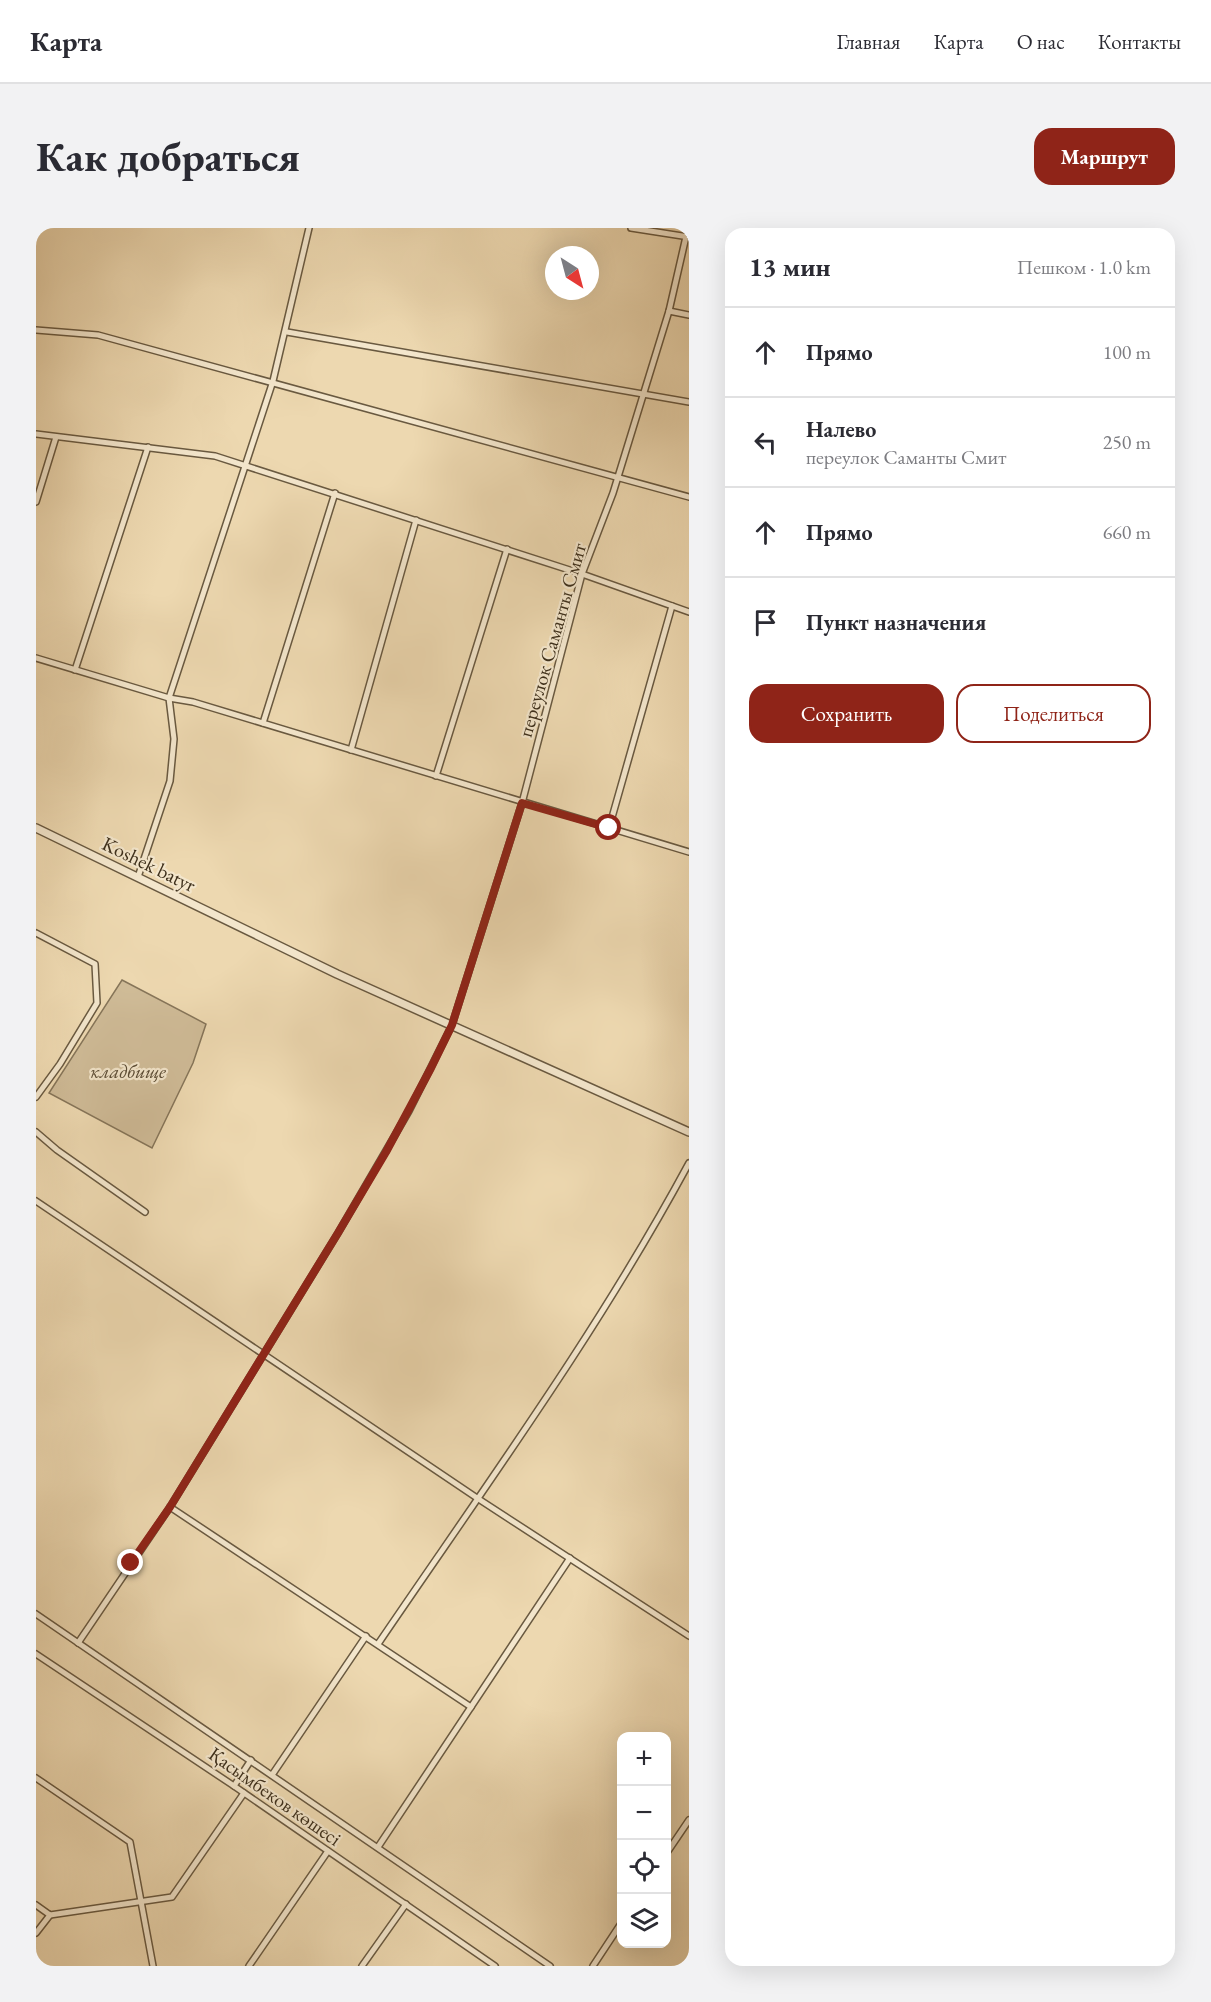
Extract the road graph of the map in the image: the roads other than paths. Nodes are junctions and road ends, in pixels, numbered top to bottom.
1 (309, 228) edge
2 (631, 228) edge
3 (688, 228) edge
4 (687, 237) edge
5 (669, 311) junction
6 (689, 315) edge
7 (36, 330) edge
8 (287, 332) junction
9 (273, 381) junction
10 (643, 392) junction
11 (689, 402) edge
12 (36, 434) edge
13 (56, 437) junction
14 (148, 447) junction
15 (248, 465) junction
16 (618, 476) junction
17 (335, 493) junction
18 (689, 497) edge
19 (36, 502) edge
20 (416, 520) junction
21 (507, 549) junction
22 (582, 574) junction
23 (672, 606) junction
24 (689, 612) edge
25 (36, 658) edge
26 (75, 670) junction
27 (170, 698) junction
28 (263, 723) junction
29 (351, 750) junction
30 (436, 776) junction
31 (522, 803) junction
32 (36, 828) edge
33 (609, 828) junction
34 (689, 852) edge
35 (138, 878) junction
36 (36, 933) edge
37 (452, 1025) junction
38 (36, 1097) edge
39 (689, 1131) edge
40 (36, 1132) edge
41 (689, 1163) edge
42 (36, 1201) edge
43 (145, 1212) dead end
44 (263, 1353) junction
45 (477, 1498) junction
46 (170, 1507) junction
47 (570, 1558) junction
48 (36, 1614) edge
49 (366, 1636) junction
50 (689, 1636) edge
51 (78, 1643) junction
52 (378, 1644) junction
53 (36, 1654) edge
54 (471, 1707) junction
55 (251, 1760) junction
56 (272, 1775) junction
57 (36, 1778) edge
58 (234, 1786) junction
59 (244, 1793) junction
60 (689, 1820) edge
61 (378, 1847) junction
62 (671, 1847) edge
63 (328, 1851) junction
64 (142, 1903) junction
65 (406, 1904) junction
66 (36, 1905) edge
67 (50, 1914) junction
68 (617, 1928) edge
69 (36, 1933) edge
70 (153, 1966) edge
71 (249, 1966) edge
72 (362, 1966) edge
73 (495, 1966) edge
74 (550, 1966) edge
75 (593, 1966) edge

1 - 8 street
2 - 4 street
3 - 4 street, переулок Саманты Смит
4 - 5 street, переулок Саманты Смит
5 - 6 street
5 - 10 street, переулок Саманты Смит
7 - 9 street
8 - 9 street
8 - 10 street
9 - 15 street
9 - 16 street
10 - 11 street
10 - 16 street, переулок Саманты Смит
12 - 13 street
13 - 14 street
13 - 19 street
14 - 15 street
14 - 26 street
15 - 17 street
15 - 27 street
16 - 18 street
16 - 22 street, переулок Саманты Смит
17 - 20 street
17 - 28 street
20 - 21 street
20 - 29 street
21 - 22 street
21 - 30 street
22 - 23 street
22 - 31 street, переулок Саманты Смит
23 - 24 street
23 - 33 street
25 - 26 street
26 - 27 street
27 - 28 street
27 - 35 street
28 - 29 street
29 - 30 street
30 - 31 street
31 - 33 street
31 - 37 street, переулок Саманты Смит
32 - 35 street, Koshek batyr
33 - 34 street
35 - 37 street, Koshek batyr
36 - 38 street
37 - 39 street, Koshek batyr
37 - 44 street, переулок Саманты Смит
40 - 43 street
41 - 45 street
42 - 44 street
44 - 45 street
44 - 46 street, переулок Саманты Смит
45 - 47 street
45 - 52 street
46 - 49 street
46 - 51 street, переулок Саманты Смит
47 - 50 street
47 - 54 street
48 - 51 street
49 - 52 street
49 - 56 street
51 - 55 street
52 - 54 street
53 - 58 street, Қасымбеков көшесі
54 - 61 street
55 - 56 street
55 - 58 street
56 - 61 street
57 - 64 street
58 - 59 street, Қасымбеков көшесі
59 - 63 street, Қасымбеков көшесі
59 - 64 street
60 - 62 street
61 - 74 street
63 - 65 street, Қасымбеков көшесі
63 - 71 street
64 - 67 street
64 - 70 street
65 - 72 street
65 - 73 street, Қасымбеков көшесі
66 - 67 street
67 - 69 street
68 - 75 street

